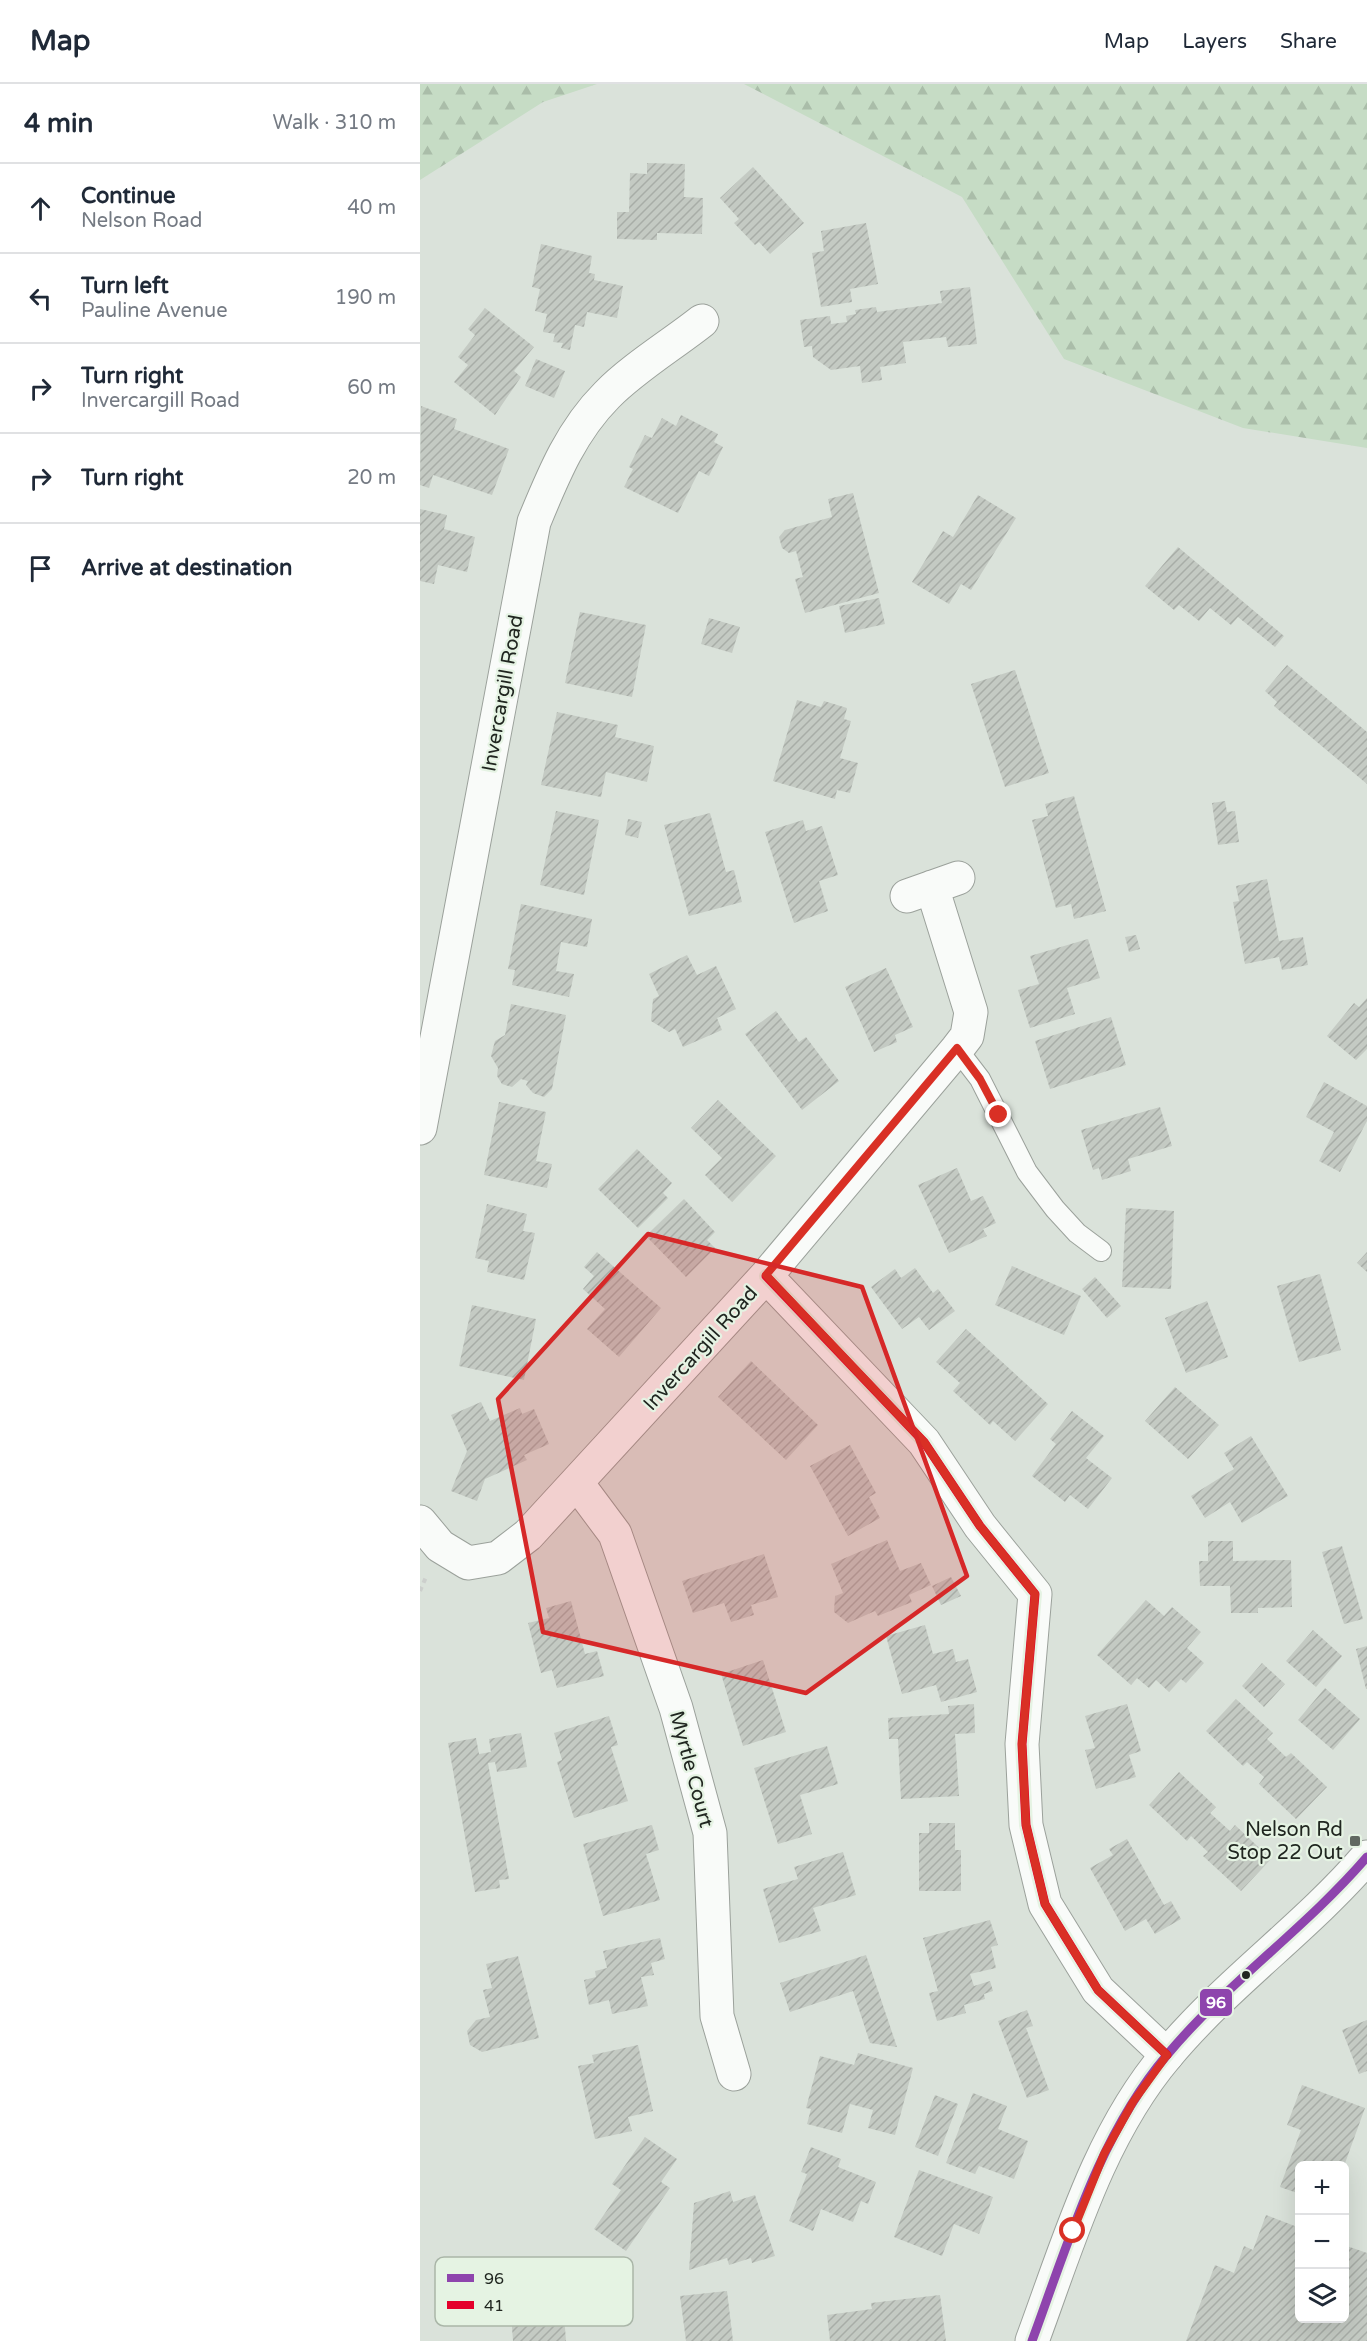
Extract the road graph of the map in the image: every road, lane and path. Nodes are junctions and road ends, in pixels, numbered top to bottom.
1 (702, 321) dead end
2 (932, 887) dead end
3 (957, 1048) junction
4 (420, 1128) edge
5 (1101, 1251) dead end
6 (766, 1275) junction
7 (577, 1483) junction
8 (420, 1522) edge
9 (1367, 1857) edge
10 (1167, 2055) junction
11 (734, 2074) dead end
12 (1032, 2341) edge

1 - 4 street, Invercargill Road
2 - 3 street, Invercargill Road
3 - 5 lane
3 - 6 street, Invercargill Road
6 - 7 street, Invercargill Road
6 - 10 street
7 - 8 street, Invercargill Road
7 - 11 street, Myrtle Court
9 - 10 street
10 - 12 street

